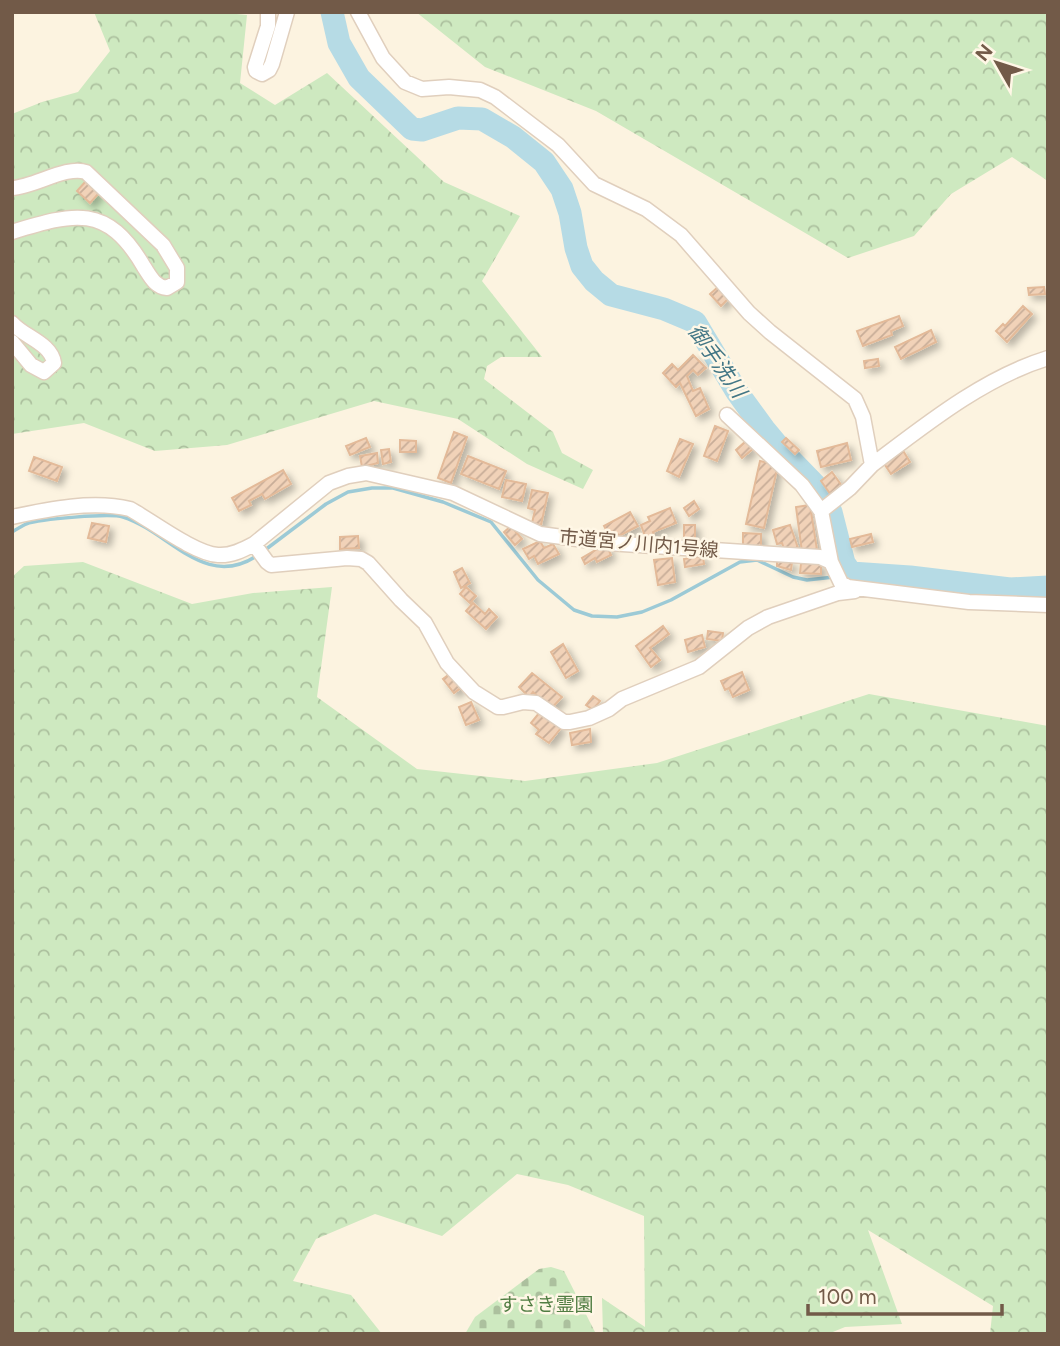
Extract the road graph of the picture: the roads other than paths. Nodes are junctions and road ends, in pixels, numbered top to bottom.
1 (268, 12) edge
2 (287, 12) edge
3 (358, 12) edge
4 (12, 188) edge
5 (12, 232) edge
6 (12, 323) edge
7 (12, 342) edge
8 (1048, 358) edge
9 (727, 415) dead end
10 (872, 465) junction
11 (825, 507) junction
12 (12, 517) edge
13 (258, 550) junction
14 (835, 570) junction
15 (881, 590) junction
16 (1048, 605) edge

1 - 2 street
3 - 10 street
4 - 5 street
6 - 7 street
8 - 10 street
9 - 11 street
10 - 11 street
11 - 14 street
12 - 13 street, 市道宮ノ川内1号線
13 - 14 street, 市道宮ノ川内1号線
13 - 15 street
14 - 15 street, 市道宮ノ川内1号線
15 - 16 street, 市道宮ノ川内1号線

